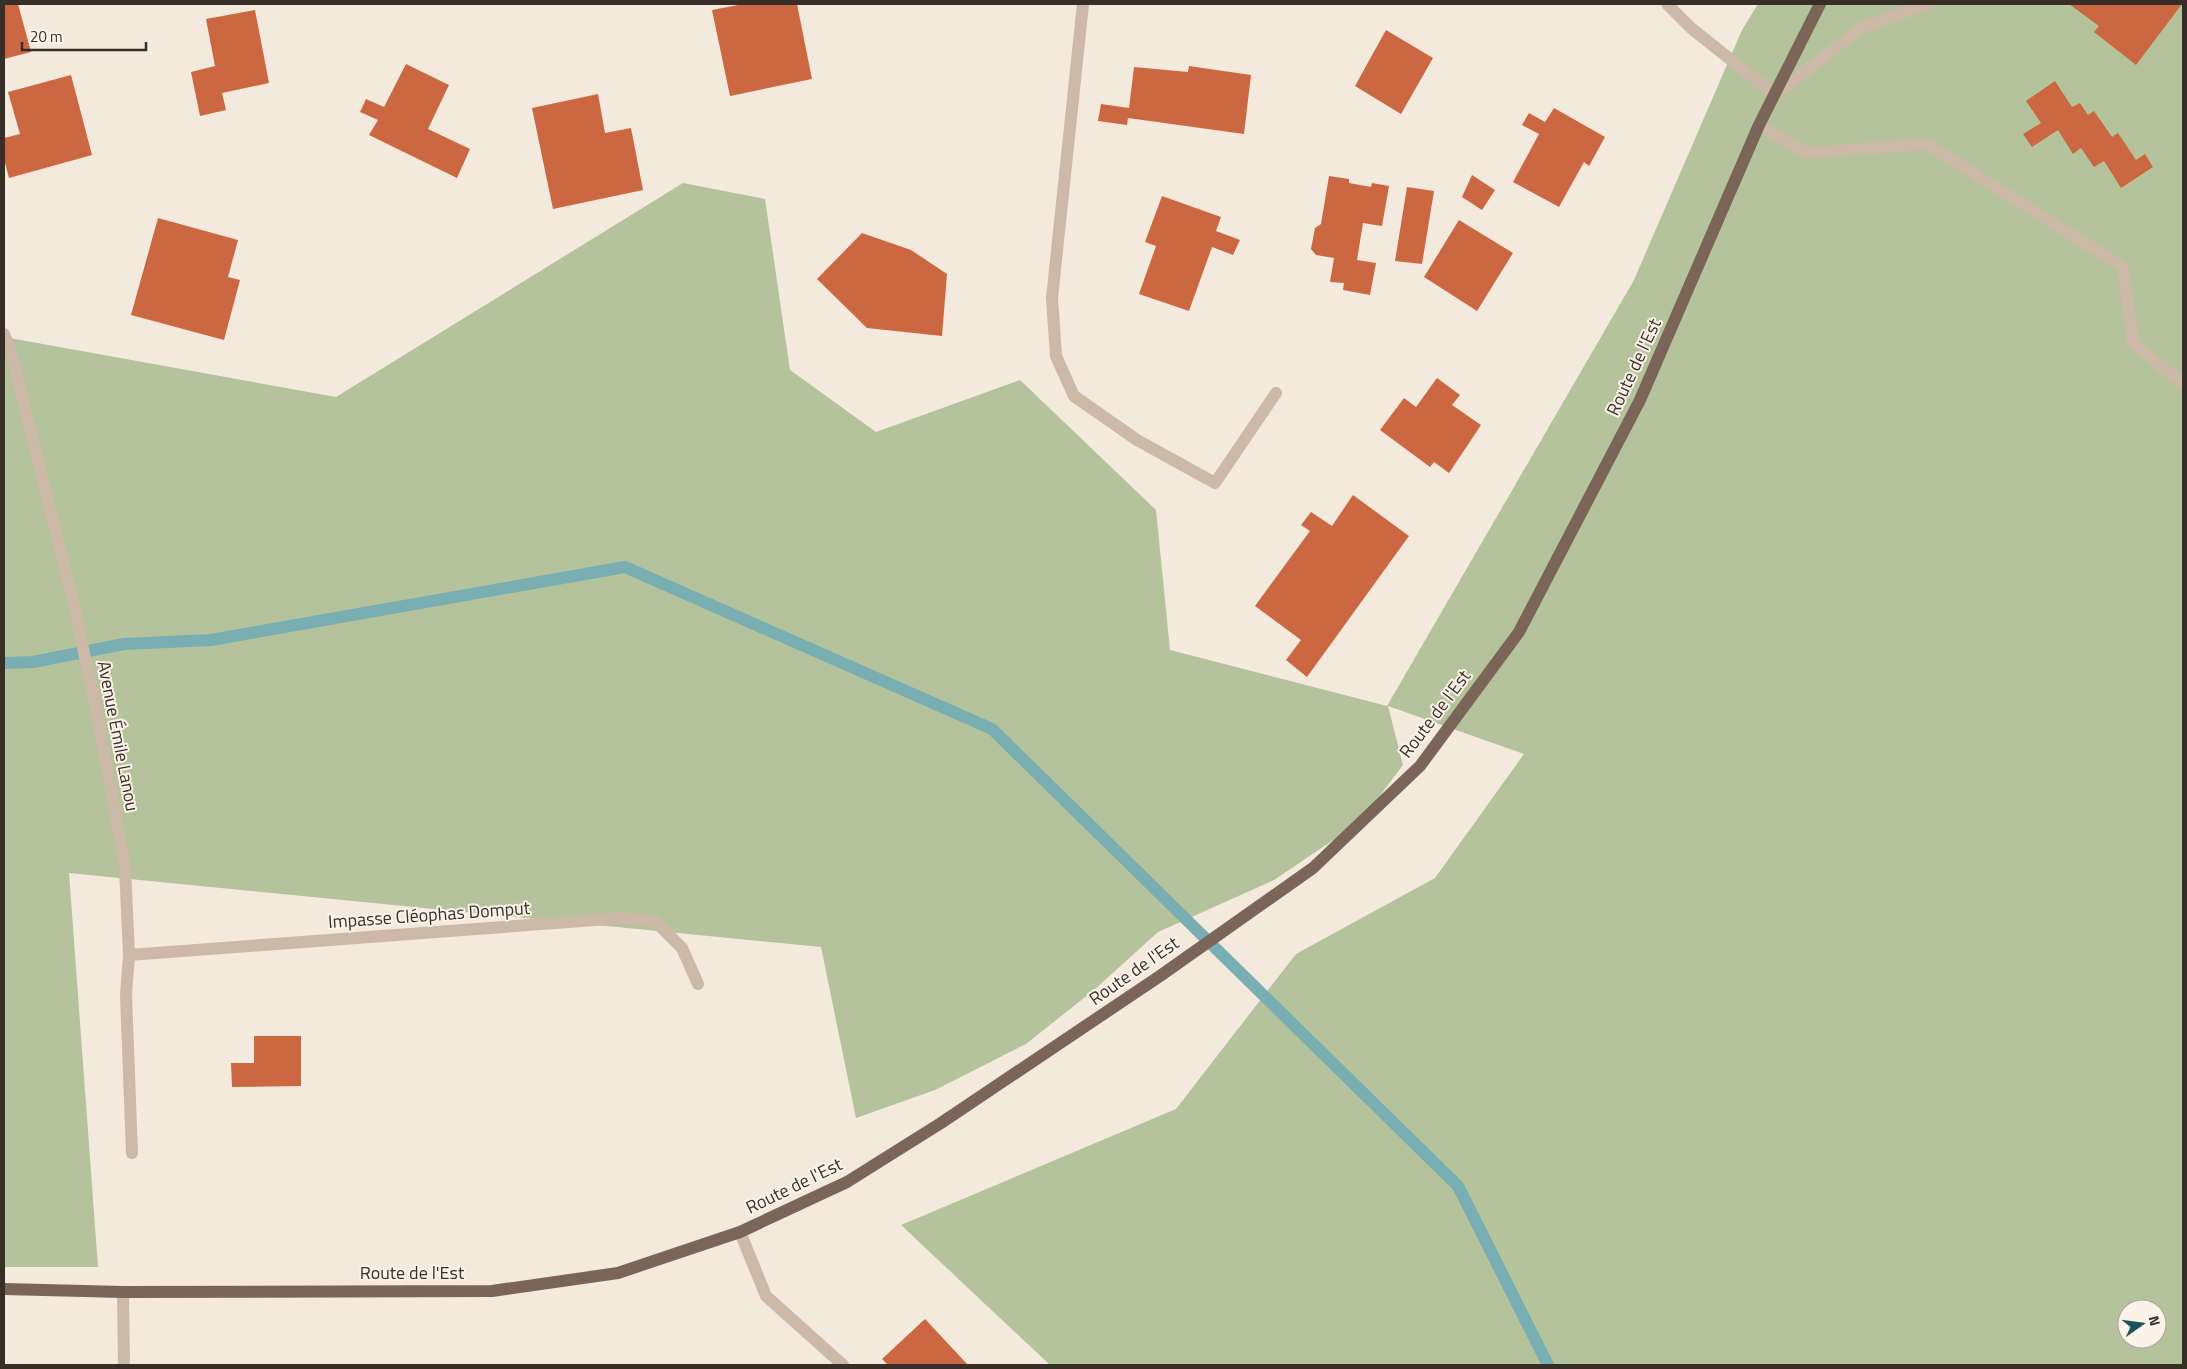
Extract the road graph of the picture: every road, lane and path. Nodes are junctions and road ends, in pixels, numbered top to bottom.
1 (1083, 4) edge
2 (1667, 4) edge
3 (1820, 4) edge
4 (1927, 4) edge
5 (1775, 96) junction
6 (1760, 125) junction
7 (4, 334) edge
8 (2183, 384) edge
9 (1276, 393) dead end
10 (129, 955) junction
11 (698, 984) dead end
12 (132, 1153) dead end
13 (740, 1232) junction
14 (4, 1289) edge
15 (123, 1292) junction
16 (124, 1365) edge
17 (844, 1365) edge

1 - 9 street
2 - 5 street
3 - 5 main road, Route de l'Est
4 - 5 street
5 - 6 main road, Route de l'Est
6 - 8 street
6 - 13 main road, Route de l'Est
7 - 10 street, Avenue Émile Lanou
10 - 11 street, Impasse Cléophas Domput
10 - 12 street, Avenue Émile Lanou
13 - 15 main road, Route de l'Est
13 - 17 street
14 - 15 main road, Route de l'Est
15 - 16 street

